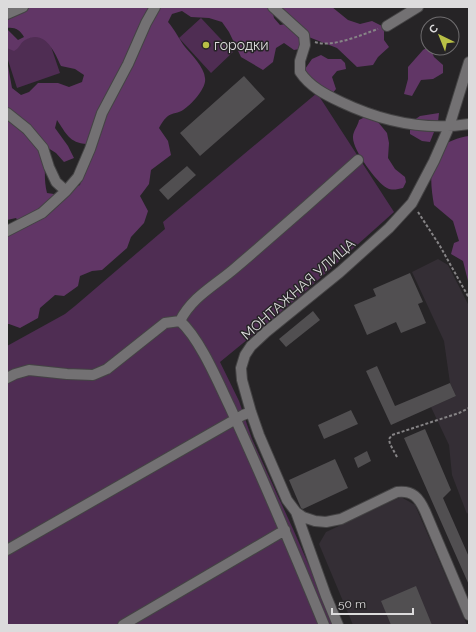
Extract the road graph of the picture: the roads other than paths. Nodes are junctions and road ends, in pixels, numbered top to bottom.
1 (23, 7) edge
2 (155, 7) edge
3 (273, 7) edge
4 (418, 7) edge
5 (11, 11) edge
6 (386, 26) road end
7 (468, 68) edge
8 (7, 113) edge
9 (469, 124) edge
10 (448, 127) junction
11 (358, 160) dead end
12 (66, 191) junction
13 (7, 231) edge
14 (180, 321) junction
15 (7, 378) edge
16 (251, 412) junction
17 (236, 420) junction
18 (296, 512) junction
19 (285, 530) junction
20 (7, 550) edge
21 (469, 615) edge
22 (123, 625) edge
23 (324, 625) edge
24 (338, 625) edge

1 - 5 street
2 - 12 street
3 - 10 street
4 - 6 street
7 - 10 street, МОНТАЖНАЯ УЛИЦА
8 - 12 street
9 - 10 street
10 - 16 street, МОНТАЖНАЯ УЛИЦА
11 - 14 street
12 - 13 street
14 - 15 street
14 - 17 street
16 - 17 street
16 - 18 street, МОНТАЖНАЯ УЛИЦА
17 - 19 street
17 - 20 street
18 - 21 street
18 - 24 street, МОНТАЖНАЯ УЛИЦА
19 - 22 street
19 - 23 street

